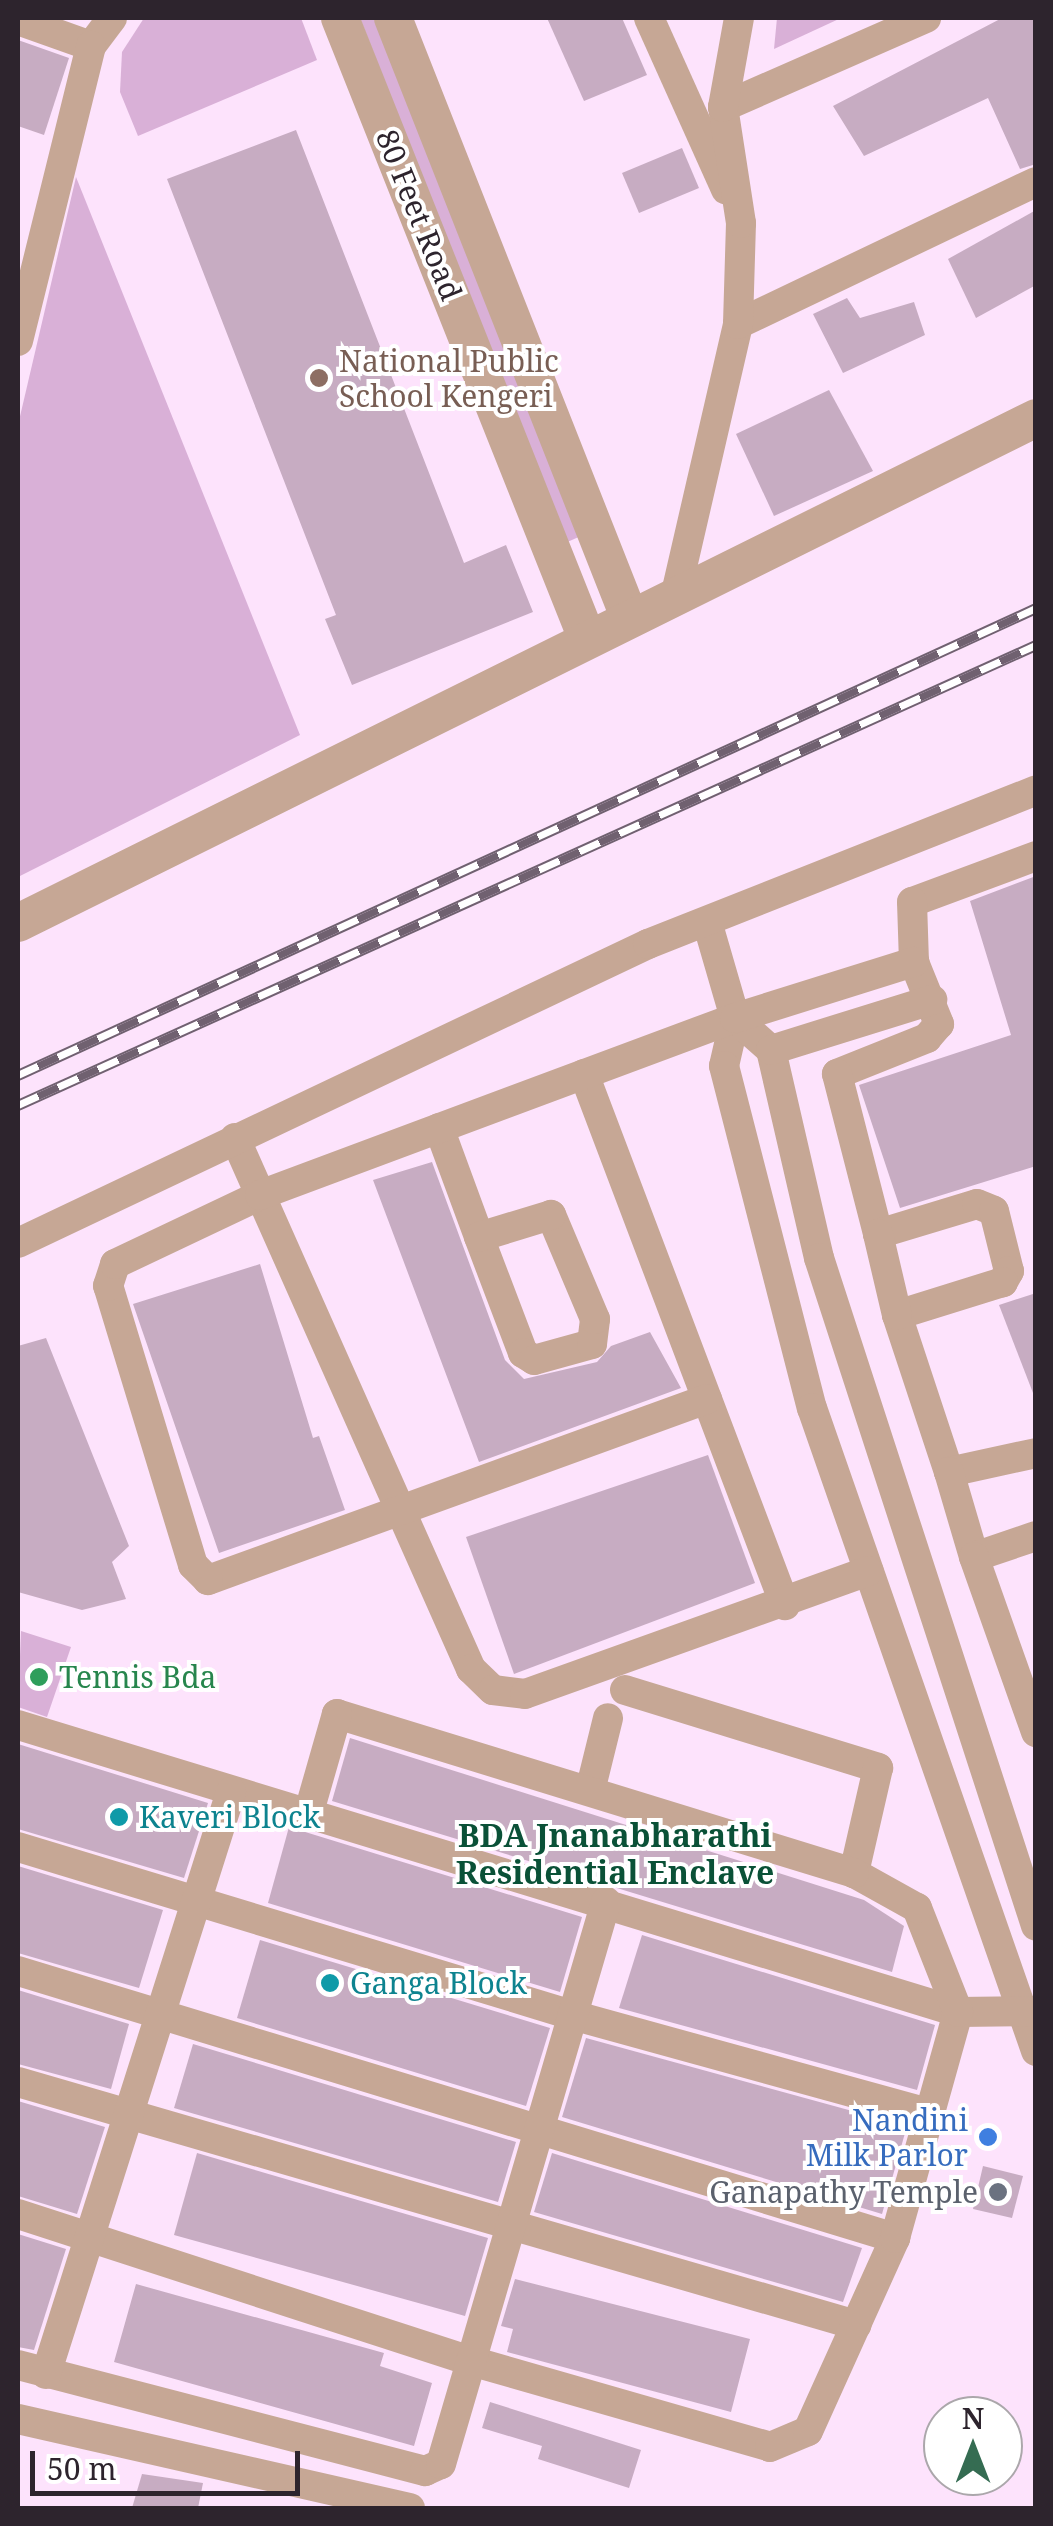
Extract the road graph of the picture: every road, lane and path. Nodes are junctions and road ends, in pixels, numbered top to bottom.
1 (112, 18) edge
2 (340, 18) edge
3 (393, 18) edge
4 (649, 18) edge
5 (739, 18) edge
6 (926, 18) edge
7 (18, 20) edge
8 (91, 46) junction
9 (723, 107) junction
10 (1036, 182) edge
11 (741, 223) junction
12 (738, 324) junction
13 (18, 341) edge
14 (1036, 418) edge
15 (676, 593) junction
16 (628, 614) junction
17 (586, 636) junction
18 (1036, 790) edge
19 (1036, 856) edge
20 (18, 923) edge
21 (708, 925) junction
22 (914, 962) junction
23 (932, 1000) junction
24 (735, 1018) junction
25 (771, 1050) junction
26 (584, 1074) junction
27 (439, 1128) junction
28 (235, 1138) junction
29 (260, 1195) junction
30 (878, 1234) junction
31 (479, 1237) junction
32 (18, 1243) edge
33 (897, 1315) junction
34 (707, 1399) junction
35 (1036, 1453) edge
36 (950, 1472) junction
37 (401, 1513) junction
38 (1036, 1536) edge
39 (974, 1557) junction
40 (869, 1571) junction
41 (785, 1605) junction
42 (625, 1690) dead end
43 (1029, 1694) edge
44 (608, 1718) dead end
45 (18, 1725) edge
46 (1036, 1732) edge
47 (590, 1791) junction
48 (232, 1792) junction
49 (308, 1815) junction
50 (18, 1847) edge
51 (854, 1872) junction
52 (606, 1902) junction
53 (194, 1904) junction
54 (1036, 1926) edge
55 (18, 1971) edge
56 (958, 2012) junction
57 (1028, 2013) edge
58 (156, 2014) junction
59 (572, 2015) junction
60 (1036, 2051) edge
61 (18, 2082) edge
62 (929, 2113) junction
63 (126, 2116) junction
64 (538, 2126) junction
65 (18, 2214) edge
66 (510, 2226) junction
67 (90, 2236) junction
68 (896, 2238) junction
69 (856, 2326) junction
70 (470, 2361) junction
71 (32, 2369) edge
72 (18, 2419) edge
73 (321, 2499) edge
74 (410, 2508) edge

1 - 8 street
2 - 17 street, 80 Feet Road
3 - 16 street, 80 Feet Road
4 - 11 street
5 - 9 street
6 - 9 street
7 - 8 street
8 - 13 street
9 - 11 street
10 - 12 street
11 - 12 street
12 - 15 street
14 - 15 street
15 - 16 street
16 - 17 street
17 - 20 street
18 - 21 street
19 - 22 street
21 - 24 street
21 - 28 street
22 - 23 street
22 - 24 street
23 - 25 street
23 - 30 street
24 - 25 street
24 - 26 street
24 - 40 street
25 - 54 street
26 - 27 street
26 - 34 street
27 - 29 street
27 - 31 street
28 - 29 street
28 - 32 street
29 - 37 street
29 - 37 street
30 - 33 street
30 - 33 street
31 - 31 street
33 - 36 street
34 - 37 street
34 - 41 street
35 - 36 street
36 - 39 street
37 - 41 street
38 - 39 street
39 - 43 street
40 - 41 street
40 - 57 street
42 - 51 street
43 - 46 street
44 - 47 street
45 - 48 street
47 - 49 street
47 - 51 street
48 - 49 street
48 - 53 street
49 - 52 street
50 - 53 street
51 - 56 street
52 - 56 street
52 - 59 street
53 - 58 street
53 - 59 street
55 - 58 street
56 - 57 street
56 - 62 street
57 - 60 street
58 - 63 street
58 - 64 street
59 - 62 street
59 - 64 street
61 - 63 street
62 - 68 street
63 - 66 street
63 - 67 street
64 - 66 street
64 - 68 street
65 - 67 street
66 - 69 street
66 - 70 street
67 - 70 street
67 - 71 street
68 - 69 street
69 - 70 street
70 - 71 street
72 - 73 street
73 - 74 street

